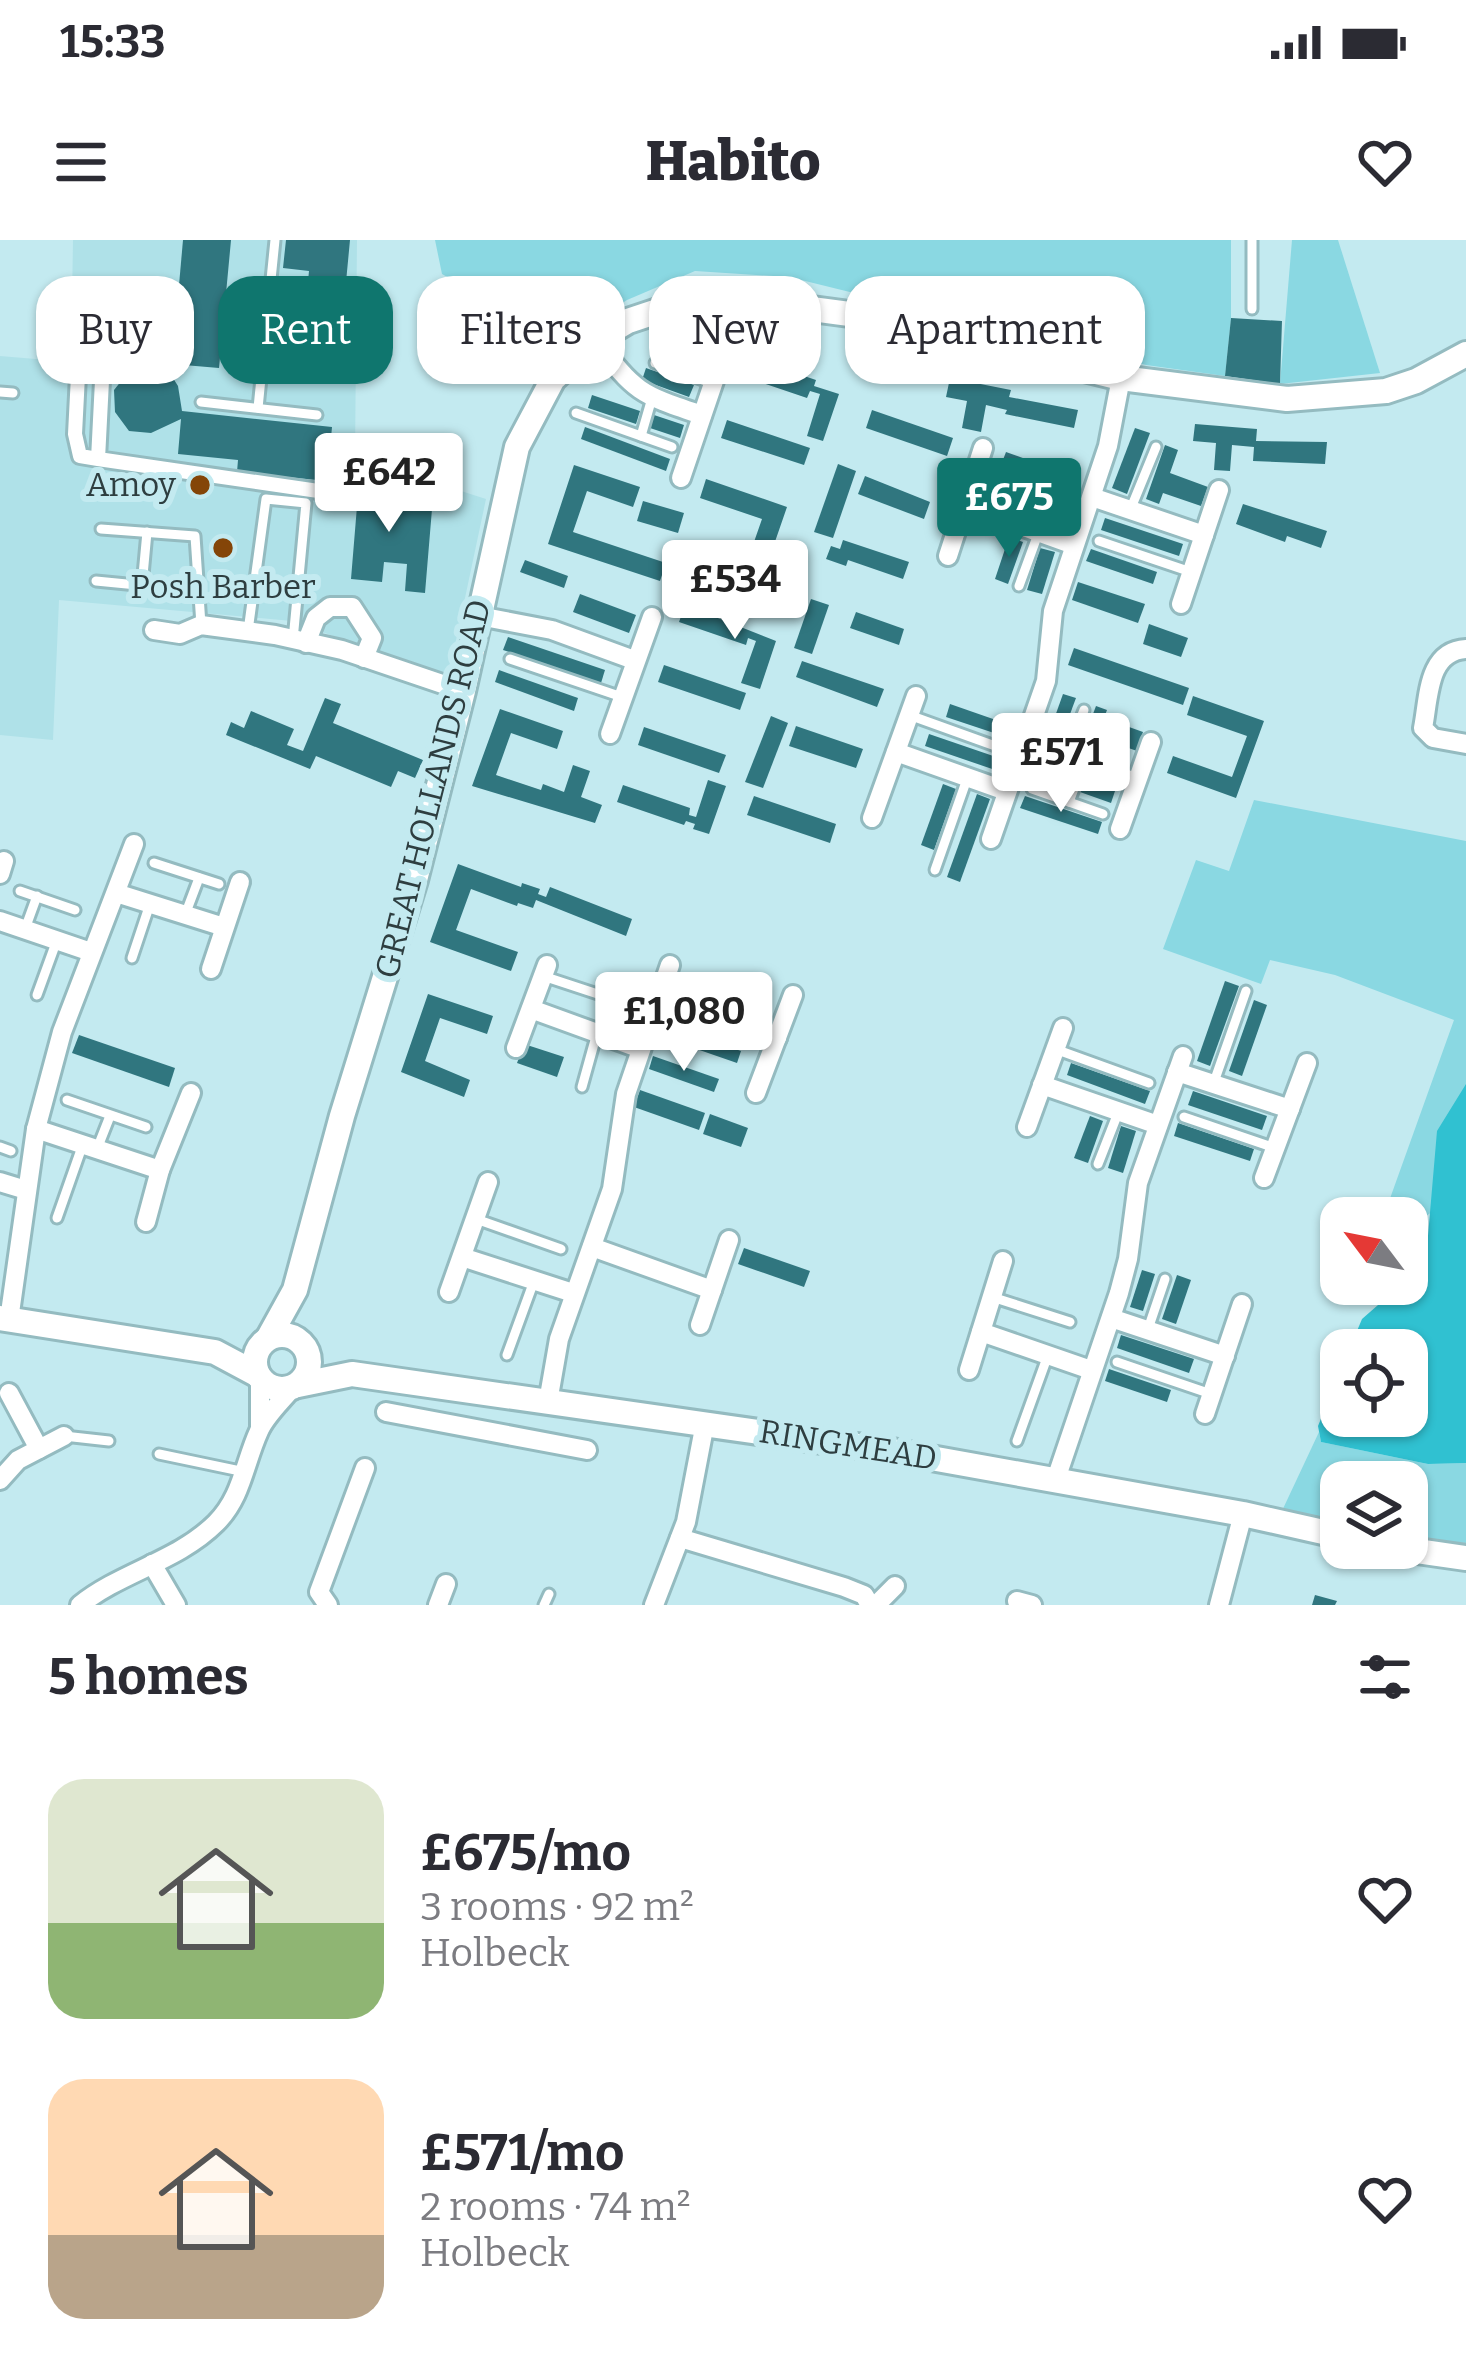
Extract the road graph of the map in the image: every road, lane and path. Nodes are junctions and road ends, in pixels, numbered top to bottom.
1 (275, 240) edge
2 (1252, 240) edge
3 (1252, 309) dead end
4 (845, 313) edge
5 (625, 323) edge
6 (1466, 354) edge
7 (625, 380) edge
8 (1145, 380) edge
9 (551, 384) edge
10 (714, 384) edge
11 (1120, 384) edge
12 (0, 392) edge
13 (13, 393) dead end
14 (652, 398) junction
15 (201, 402) dead end
16 (258, 409) junction
17 (576, 413) dead end
18 (317, 415) dead end
19 (702, 416) junction
20 (640, 436) junction
21 (672, 446) dead end
22 (1156, 447) dead end
23 (983, 448) dead end
24 (98, 459) junction
25 (978, 469) junction
26 (681, 478) dead end
27 (1219, 490) dead end
28 (332, 493) dead end
29 (1092, 497) junction
30 (1060, 501) dead end
31 (965, 506) junction
32 (1131, 510) junction
33 (101, 529) dead end
34 (147, 532) junction
35 (1039, 532) junction
36 (1204, 535) junction
37 (1099, 542) dead end
38 (1074, 545) junction
39 (948, 556) dead end
40 (1192, 572) junction
41 (96, 581) dead end
42 (142, 586) junction
43 (1019, 586) dead end
44 (178, 589) dead end
45 (1181, 604) dead end
46 (479, 616) junction
47 (652, 617) dead end
48 (201, 625) junction
49 (154, 630) dead end
50 (248, 631) junction
51 (300, 641) junction
52 (1466, 649) edge
53 (364, 658) junction
54 (510, 659) dead end
55 (634, 660) junction
56 (464, 692) junction
57 (622, 697) junction
58 (912, 706) joint
59 (1084, 710) dead end
60 (610, 734) dead end
61 (1151, 742) dead end
62 (1466, 744) edge
63 (1023, 745) junction
64 (998, 747) dead end
65 (896, 752) junction
66 (1074, 762) junction
67 (967, 778) junction
68 (1133, 782) junction
69 (1032, 789) dead end
70 (1006, 791) junction
71 (1069, 802) junction
72 (1103, 814) dead end
73 (872, 818) dead end
74 (1120, 830) dead end
75 (991, 839) dead end
76 (134, 844) dead end
77 (154, 863) dead end
78 (935, 870) dead end
79 (199, 878) junction
80 (240, 882) dead end
81 (219, 884) dead end
82 (20, 891) dead end
83 (116, 893) junction
84 (37, 896) junction
85 (150, 904) junction
86 (75, 910) dead end
87 (184, 915) junction
88 (0, 921) edge
89 (224, 927) junction
90 (25, 929) junction
91 (56, 940) junction
92 (91, 952) junction
93 (132, 958) dead end
94 (670, 965) dead end
95 (211, 969) dead end
96 (545, 970) joint
97 (1246, 991) dead end
98 (37, 995) dead end
99 (794, 995) dead end
100 (659, 999) junction
101 (625, 1003) dead end
102 (531, 1009) junction
103 (1063, 1028) dead end
104 (597, 1034) junction
105 (777, 1038) junction
106 (517, 1048) dead end
107 (1055, 1048) junction
108 (641, 1049) junction
109 (1307, 1063) dead end
110 (1149, 1083) dead end
111 (1214, 1084) junction
112 (1042, 1085) junction
113 (582, 1087) dead end
114 (191, 1093) dead end
115 (756, 1094) dead end
116 (67, 1100) dead end
117 (1290, 1109) junction
118 (1119, 1111) junction
119 (110, 1116) junction
120 (1184, 1117) dead end
121 (1158, 1125) junction
122 (146, 1127) dead end
123 (1028, 1127) dead end
124 (36, 1129) junction
125 (90, 1146) junction
126 (1275, 1148) junction
127 (1098, 1164) dead end
128 (160, 1170) junction
129 (1264, 1178) dead end
130 (0, 1182) edge
131 (488, 1182) dead end
132 (26, 1190) junction
133 (57, 1217) dead end
134 (476, 1219) junction
135 (146, 1222) dead end
136 (729, 1240) dead end
137 (592, 1247) junction
138 (561, 1249) dead end
139 (462, 1257) junction
140 (1003, 1261) dead end
141 (1165, 1280) dead end
142 (534, 1281) junction
143 (712, 1289) junction
144 (295, 1290) junction
145 (449, 1292) dead end
146 (573, 1293) junction
147 (992, 1297) junction
148 (1242, 1304) dead end
149 (1111, 1318) junction
150 (5, 1319) edge
151 (1070, 1322) dead end
152 (700, 1325) dead end
153 (1148, 1329) junction
154 (981, 1332) junction
155 (266, 1340) junction
156 (304, 1345) junction
157 (215, 1352) junction
158 (507, 1355) dead end
159 (1048, 1355) junction
160 (1225, 1357) junction
161 (1117, 1363) dead end
162 (968, 1370) dead end
163 (1090, 1370) junction
164 (352, 1374) junction
165 (259, 1376) junction
166 (295, 1386) junction
167 (9, 1393) dead end
168 (504, 1395) junction
169 (548, 1402) junction
170 (1208, 1404) joint
171 (386, 1412) dead end
172 (706, 1423) junction
173 (260, 1428) junction
174 (495, 1433) junction
175 (64, 1436) joint
176 (109, 1441) dead end
177 (1017, 1442) dead end
178 (39, 1449) junction
179 (587, 1450) dead end
180 (159, 1454) dead end
181 (365, 1468) dead end
182 (245, 1472) junction
183 (1055, 1479) junction
184 (0, 1480) edge
185 (1243, 1514) junction
186 (1320, 1531) edge
187 (680, 1538) junction
188 (1428, 1553) edge
189 (1466, 1558) edge
190 (152, 1564) junction
191 (446, 1584) dead end
192 (895, 1586) dead end
193 (80, 1605) edge
194 (176, 1605) edge
195 (328, 1605) edge
196 (438, 1605) edge
197 (654, 1605) edge
198 (873, 1605) edge
199 (1220, 1605) edge

1 - 16 lane
2 - 3 lane
4 - 5 street, GREAT HOLLANDS ROAD
6 - 8 street, GREAT HOLLANDS ROAD
7 - 14 street
9 - 46 street, GREAT HOLLANDS ROAD
10 - 19 street
11 - 29 street
12 - 13 lane
14 - 19 street
14 - 20 lane
15 - 16 lane
16 - 18 lane
17 - 20 lane
19 - 26 street
20 - 21 lane
22 - 32 lane
23 - 25 street
24 - 24 street
24 - 28 street
25 - 30 lane
25 - 31 street
27 - 36 street
29 - 32 street
29 - 38 street
31 - 35 street
31 - 39 street
32 - 36 street
33 - 34 lane
34 - 42 lane
34 - 48 lane
35 - 38 street
35 - 43 lane
36 - 40 street
37 - 40 lane
38 - 63 street
40 - 45 street
41 - 42 lane
42 - 44 lane
46 - 55 street
46 - 56 street, GREAT HOLLANDS ROAD
47 - 55 street
48 - 49 street
48 - 50 street
50 - 51 street
50 - 51 lane
51 - 53 street
51 - 53 street
52 - 62 street
53 - 56 street
54 - 57 lane
55 - 57 street
56 - 144 street, GREAT HOLLANDS ROAD
57 - 60 street
58 - 64 lane
58 - 65 street
59 - 66 lane
61 - 68 street
63 - 66 street
63 - 70 street
65 - 67 street
65 - 73 street
66 - 68 street
66 - 71 lane
67 - 70 street
67 - 78 lane
68 - 74 street
69 - 71 lane
70 - 75 street
71 - 72 lane
76 - 83 street
77 - 79 lane
79 - 81 lane
79 - 87 lane
80 - 89 street
82 - 84 lane
83 - 85 street
83 - 92 street
84 - 86 lane
84 - 90 lane
85 - 87 street
85 - 93 lane
87 - 89 street
88 - 90 street
89 - 95 street
90 - 91 street
91 - 92 street
91 - 98 lane
92 - 124 street
94 - 100 street
96 - 101 lane
96 - 102 street
97 - 111 lane
99 - 105 street
100 - 105 street
100 - 108 street
102 - 104 street
102 - 106 street
103 - 107 street
104 - 108 street
104 - 113 lane
105 - 115 street
107 - 110 lane
107 - 112 street
108 - 137 street
109 - 117 street
111 - 117 street
111 - 121 street
112 - 118 street
112 - 123 street
114 - 128 street
116 - 119 lane
117 - 126 street
118 - 121 street
118 - 127 lane
119 - 122 lane
119 - 125 lane
120 - 126 lane
121 - 149 street
124 - 125 street
124 - 132 street
125 - 128 street
125 - 133 lane
126 - 129 street
128 - 135 street
130 - 132 street
131 - 134 street
132 - 150 street
134 - 138 lane
134 - 139 street
136 - 143 street
137 - 143 street
137 - 146 street
139 - 142 street
139 - 145 street
140 - 147 street
141 - 153 lane
142 - 146 street
142 - 158 lane
143 - 152 street
144 - 155 street, GREAT HOLLANDS ROAD
144 - 156 street, GREAT HOLLANDS ROAD
146 - 169 street
147 - 151 lane
147 - 154 street
148 - 160 street
149 - 153 street
149 - 163 street
150 - 157 street
153 - 160 street
154 - 159 street
154 - 162 street
155 - 156 street
155 - 157 street
155 - 165 street
156 - 164 street, RINGMEAD
156 - 166 street
157 - 165 street
159 - 163 street
159 - 177 lane
160 - 170 street
161 - 170 lane
163 - 183 street
164 - 166 street, RINGMEAD
164 - 168 street, RINGMEAD
165 - 166 street
165 - 173 street
166 - 173 street
167 - 178 street
168 - 169 street, RINGMEAD
168 - 174 street
169 - 172 street, RINGMEAD
171 - 174 street
172 - 183 street, RINGMEAD
172 - 187 street
173 - 182 street
174 - 179 street
175 - 176 lane
175 - 178 street
178 - 184 street
180 - 182 lane
181 - 195 street
182 - 190 street
183 - 185 street, RINGMEAD
185 - 186 street, RINGMEAD
185 - 199 street
187 - 197 street
187 - 198 street
188 - 189 street
190 - 193 street
190 - 194 street
191 - 196 street
192 - 198 street

